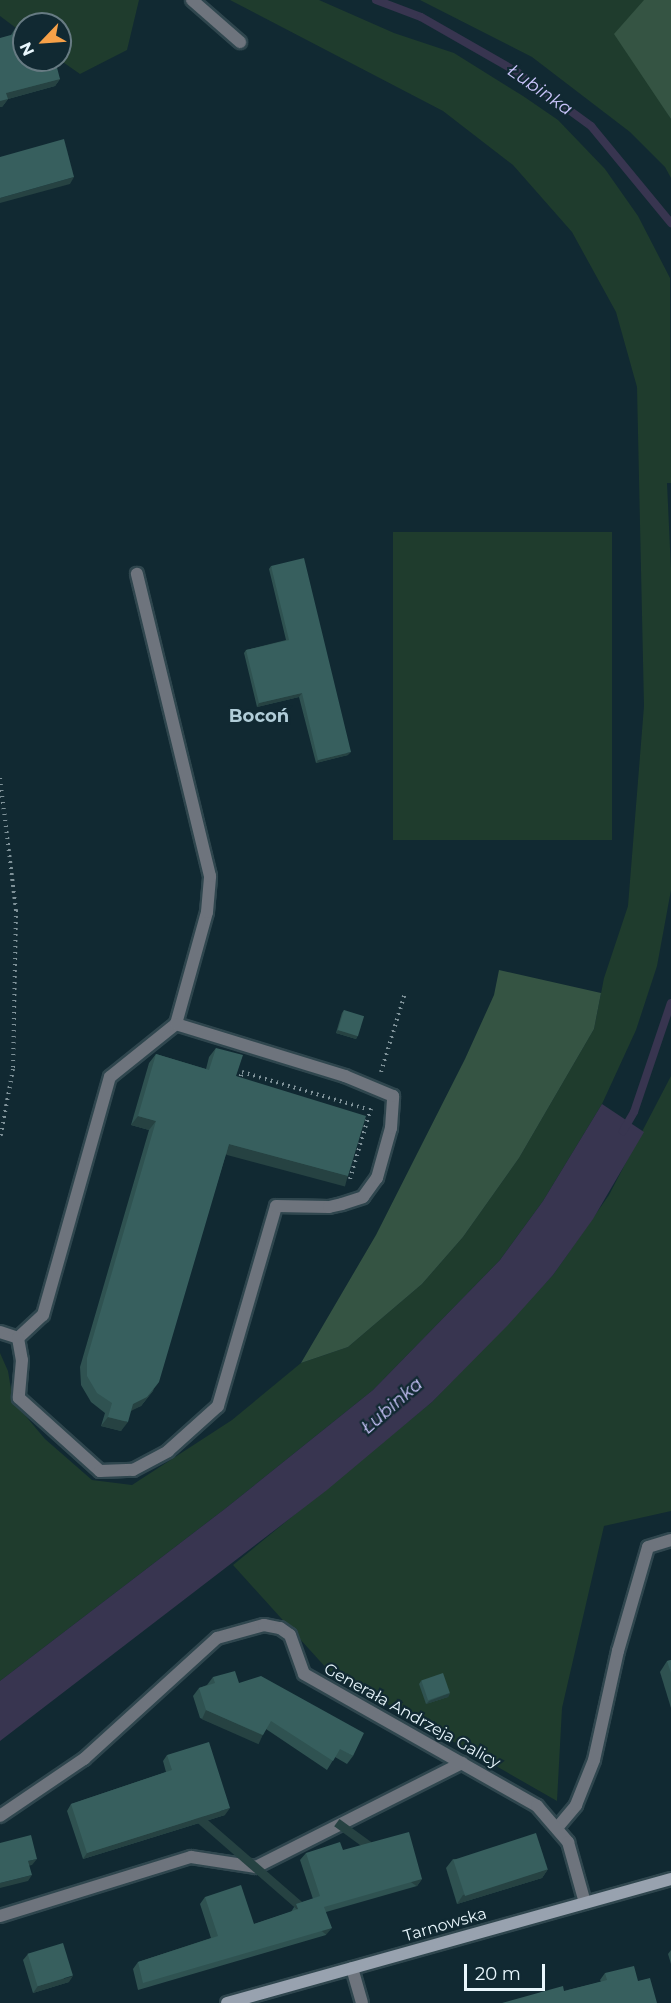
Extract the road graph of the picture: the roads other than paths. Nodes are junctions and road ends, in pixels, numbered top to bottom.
1 (192, 0) edge
2 (240, 42) dead end
3 (136, 574) dead end
4 (176, 1024) junction
5 (0, 1332) edge
6 (18, 1338) junction
7 (671, 1540) edge
8 (462, 1763) junction
9 (0, 1816) edge
10 (557, 1828) junction
11 (671, 1879) edge
12 (585, 1903) junction
13 (0, 1917) edge
14 (352, 1968) junction
15 (227, 2003) edge
16 (362, 2003) edge

1 - 2 street
3 - 4 street
4 - 6 street
4 - 6 street
5 - 6 street
7 - 10 street
8 - 9 street, Generała Andrzeja Galicy
8 - 10 street, Generała Andrzeja Galicy
8 - 13 street
10 - 12 street, Generała Andrzeja Galicy
11 - 12 main road, Tarnowska
12 - 14 main road, Tarnowska
14 - 15 main road, Tarnowska
14 - 16 street

